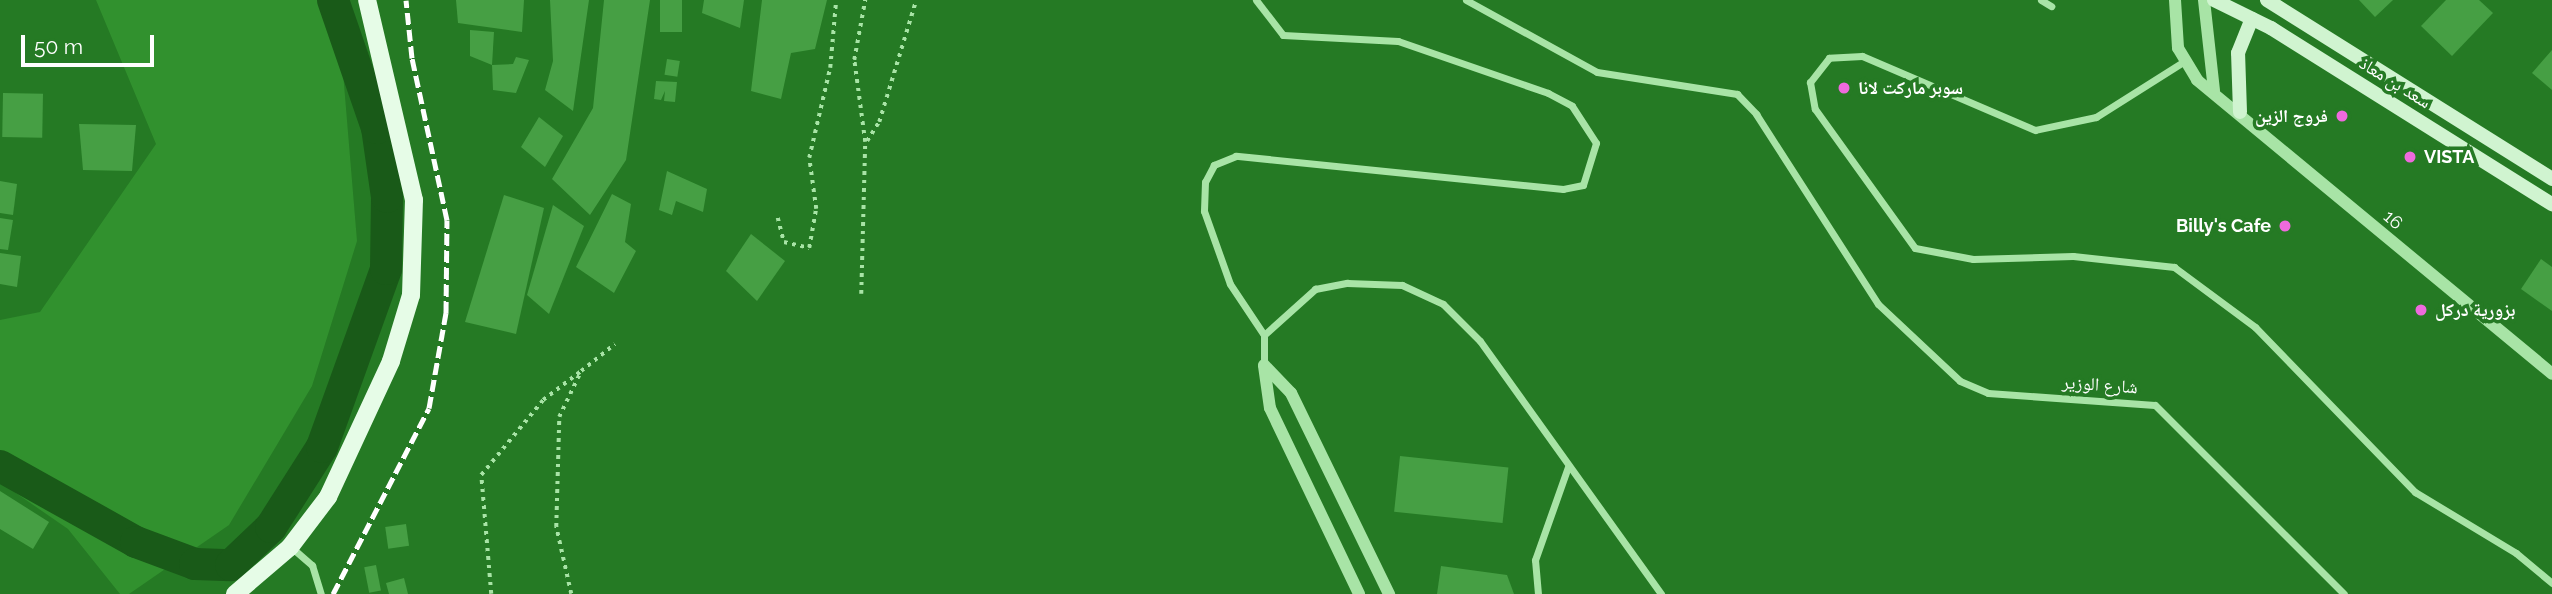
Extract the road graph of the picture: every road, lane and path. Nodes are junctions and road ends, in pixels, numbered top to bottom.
1 (367, 0) edge
2 (836, 0) edge
3 (865, 0) edge
4 (916, 0) edge
5 (1256, 0) edge
6 (1466, 0) edge
7 (2041, 0) edge
8 (2175, 0) edge
9 (2204, 0) edge
10 (2214, 0) edge
11 (2267, 0) edge
12 (2051, 6) dead end
13 (2252, 19) junction
14 (2183, 62) junction
15 (2214, 90) junction
16 (2240, 112) junction
17 (866, 142) junction
18 (2552, 178) edge
19 (2552, 204) edge
20 (778, 218) dead end
21 (860, 294) dead end
22 (1264, 335) junction
23 (615, 344) dead end
24 (1264, 365) junction
25 (581, 371) junction
26 (2552, 374) edge
27 (1567, 467) junction
28 (290, 547) junction
29 (2552, 583) edge
30 (235, 594) edge
31 (321, 594) edge
32 (491, 594) edge
33 (571, 594) edge
34 (1359, 594) edge
35 (1389, 594) edge
36 (1538, 594) edge
37 (1661, 594) edge
38 (2344, 594) edge

1 - 28 main road
2 - 20 path
3 - 17 path
4 - 17 path
5 - 22 street
6 - 38 street, شارع الوزير
7 - 12 street
8 - 14 street
9 - 15 street
10 - 13 main road, سعد بن معاذ
11 - 18 main road, سعد بن معاذ
13 - 16 main road
13 - 19 main road, سعد بن معاذ
14 - 15 street, 16
14 - 29 street
15 - 16 street, 16
16 - 26 street, 16
17 - 21 path
22 - 24 street
22 - 27 street
23 - 25 path
24 - 34 street
24 - 35 street
25 - 32 path
25 - 33 path
27 - 36 street
27 - 37 street
28 - 30 main road
28 - 31 street

